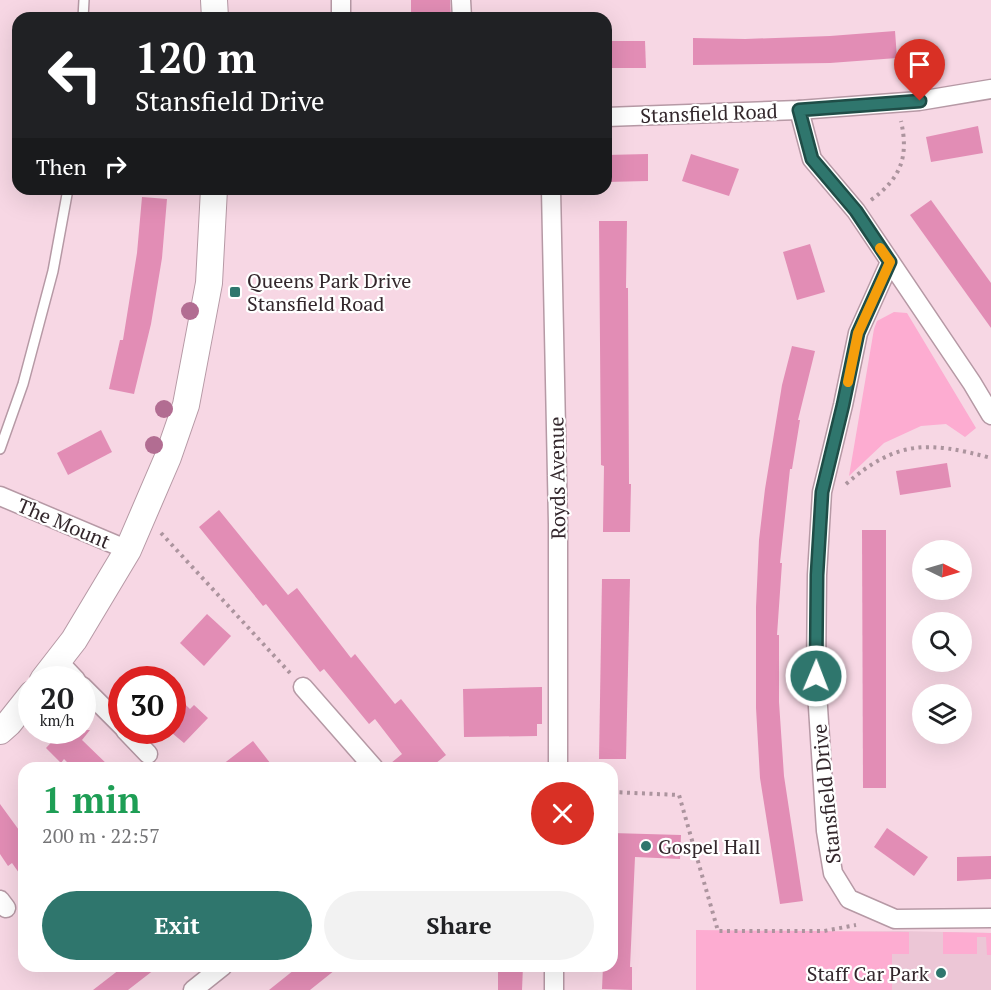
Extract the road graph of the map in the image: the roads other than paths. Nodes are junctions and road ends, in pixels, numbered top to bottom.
1 (991, 88) edge
2 (799, 110) junction
3 (612, 117) edge
4 (67, 195) edge
5 (214, 195) edge
6 (551, 195) edge
7 (890, 262) junction
8 (991, 416) edge
9 (0, 449) edge
10 (0, 496) edge
11 (128, 550) junction
12 (53, 666) edge
13 (303, 687) road end
14 (96, 700) edge
15 (18, 712) edge
16 (108, 712) edge
17 (0, 731) edge
18 (138, 744) edge
19 (148, 754) dead end
20 (370, 762) edge
21 (558, 762) edge
22 (991, 918) edge
23 (216, 972) edge
24 (554, 972) edge
25 (193, 990) edge
26 (554, 990) edge

1 - 2 street, Stansfield Road
2 - 3 street, Stansfield Road
2 - 7 street
4 - 9 lane
5 - 11 street
6 - 21 street, Royds Avenue
7 - 8 street
7 - 22 street, Stansfield Drive
10 - 11 street, The Mount
11 - 12 street
13 - 20 street
14 - 16 street
15 - 17 street
18 - 19 street
23 - 25 street
24 - 26 street

